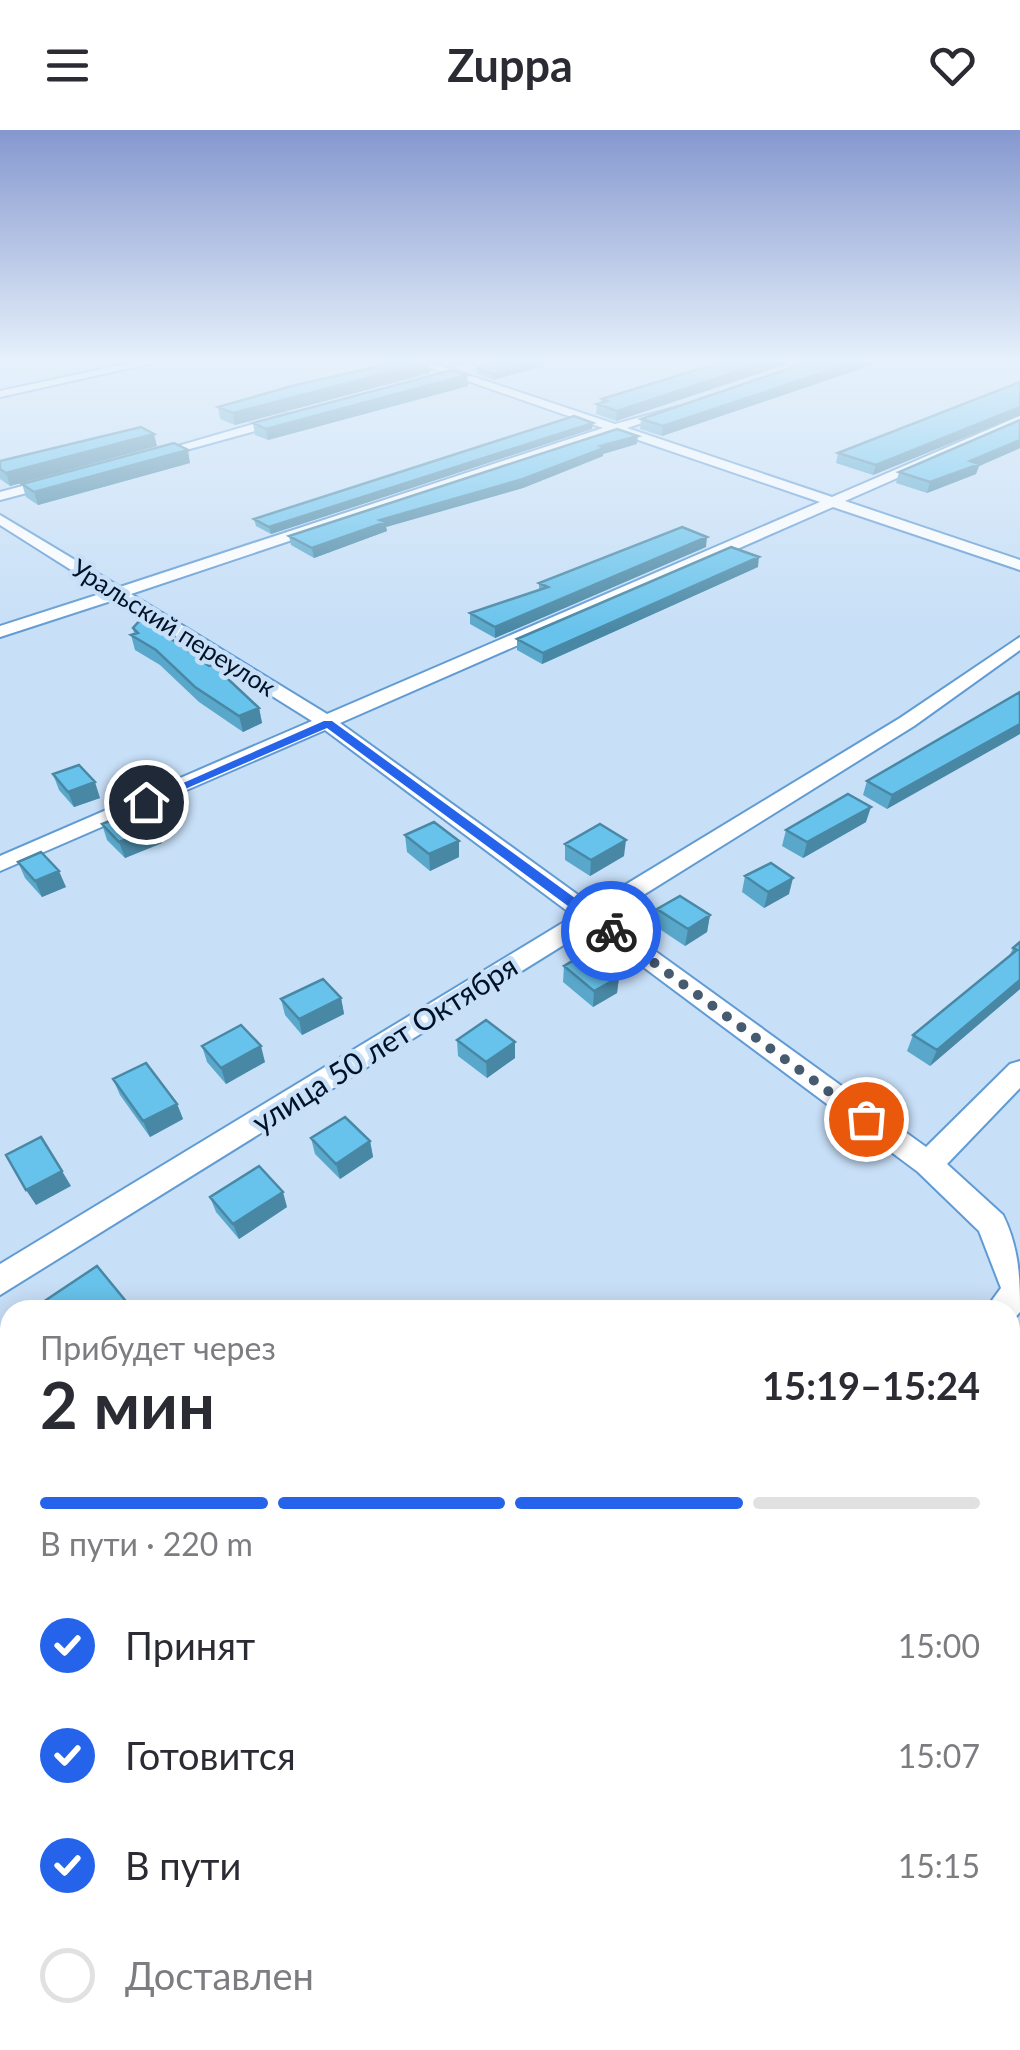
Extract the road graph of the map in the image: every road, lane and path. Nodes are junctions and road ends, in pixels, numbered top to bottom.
1 (163, 452) edge
2 (544, 452) edge
3 (679, 452) edge
4 (947, 452) edge
5 (132, 460) edge
6 (76, 476) edge
7 (0, 496) edge
8 (830, 502) junction
9 (0, 519) edge
10 (1020, 565) edge
11 (119, 592) junction
12 (0, 632) edge
13 (1020, 642) edge
14 (328, 723) junction
15 (0, 864) edge
16 (590, 915) junction
17 (1020, 1072) edge
18 (928, 1164) junction
19 (0, 1281) edge
20 (1010, 1300) edge

1 - 5 street
2 - 11 street
3 - 8 street
4 - 8 street
6 - 7 street
8 - 10 street
8 - 14 street
9 - 11 street, Уральский переулок
11 - 12 street
11 - 14 street, Уральский переулок
13 - 16 street, улица 50 лет Октября
14 - 15 street
14 - 16 street, Уральский переулок
16 - 18 street, Уральский переулок
16 - 19 street, улица 50 лет Октября
17 - 18 street
18 - 20 street, Уральский переулок

